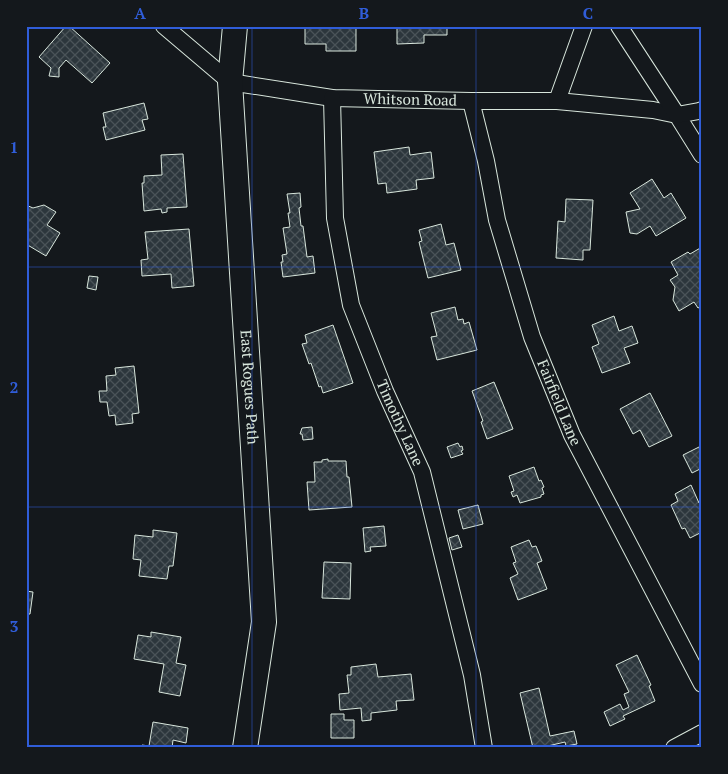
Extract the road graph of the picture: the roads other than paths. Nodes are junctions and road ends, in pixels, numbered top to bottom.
1 (164, 26) edge
2 (235, 26) edge
3 (584, 26) edge
4 (619, 26) edge
5 (230, 82) junction
6 (332, 98) junction
7 (471, 101) junction
8 (557, 101) junction
9 (702, 110) edge
10 (677, 115) junction
11 (702, 156) edge
12 (702, 684) edge
13 (702, 733) edge
14 (245, 748) edge
15 (484, 748) edge
16 (674, 748) edge

1 - 5 street
2 - 5 street, East Rogues Path
3 - 8 street
4 - 10 street
5 - 6 street, Whitson Road
5 - 14 street, East Rogues Path
6 - 7 street, Whitson Road
6 - 15 street, Timothy Lane
7 - 8 street, Whitson Road
7 - 12 street, Fairfield Lane
8 - 10 street, Whitson Road
9 - 10 street
10 - 11 street
13 - 16 street

